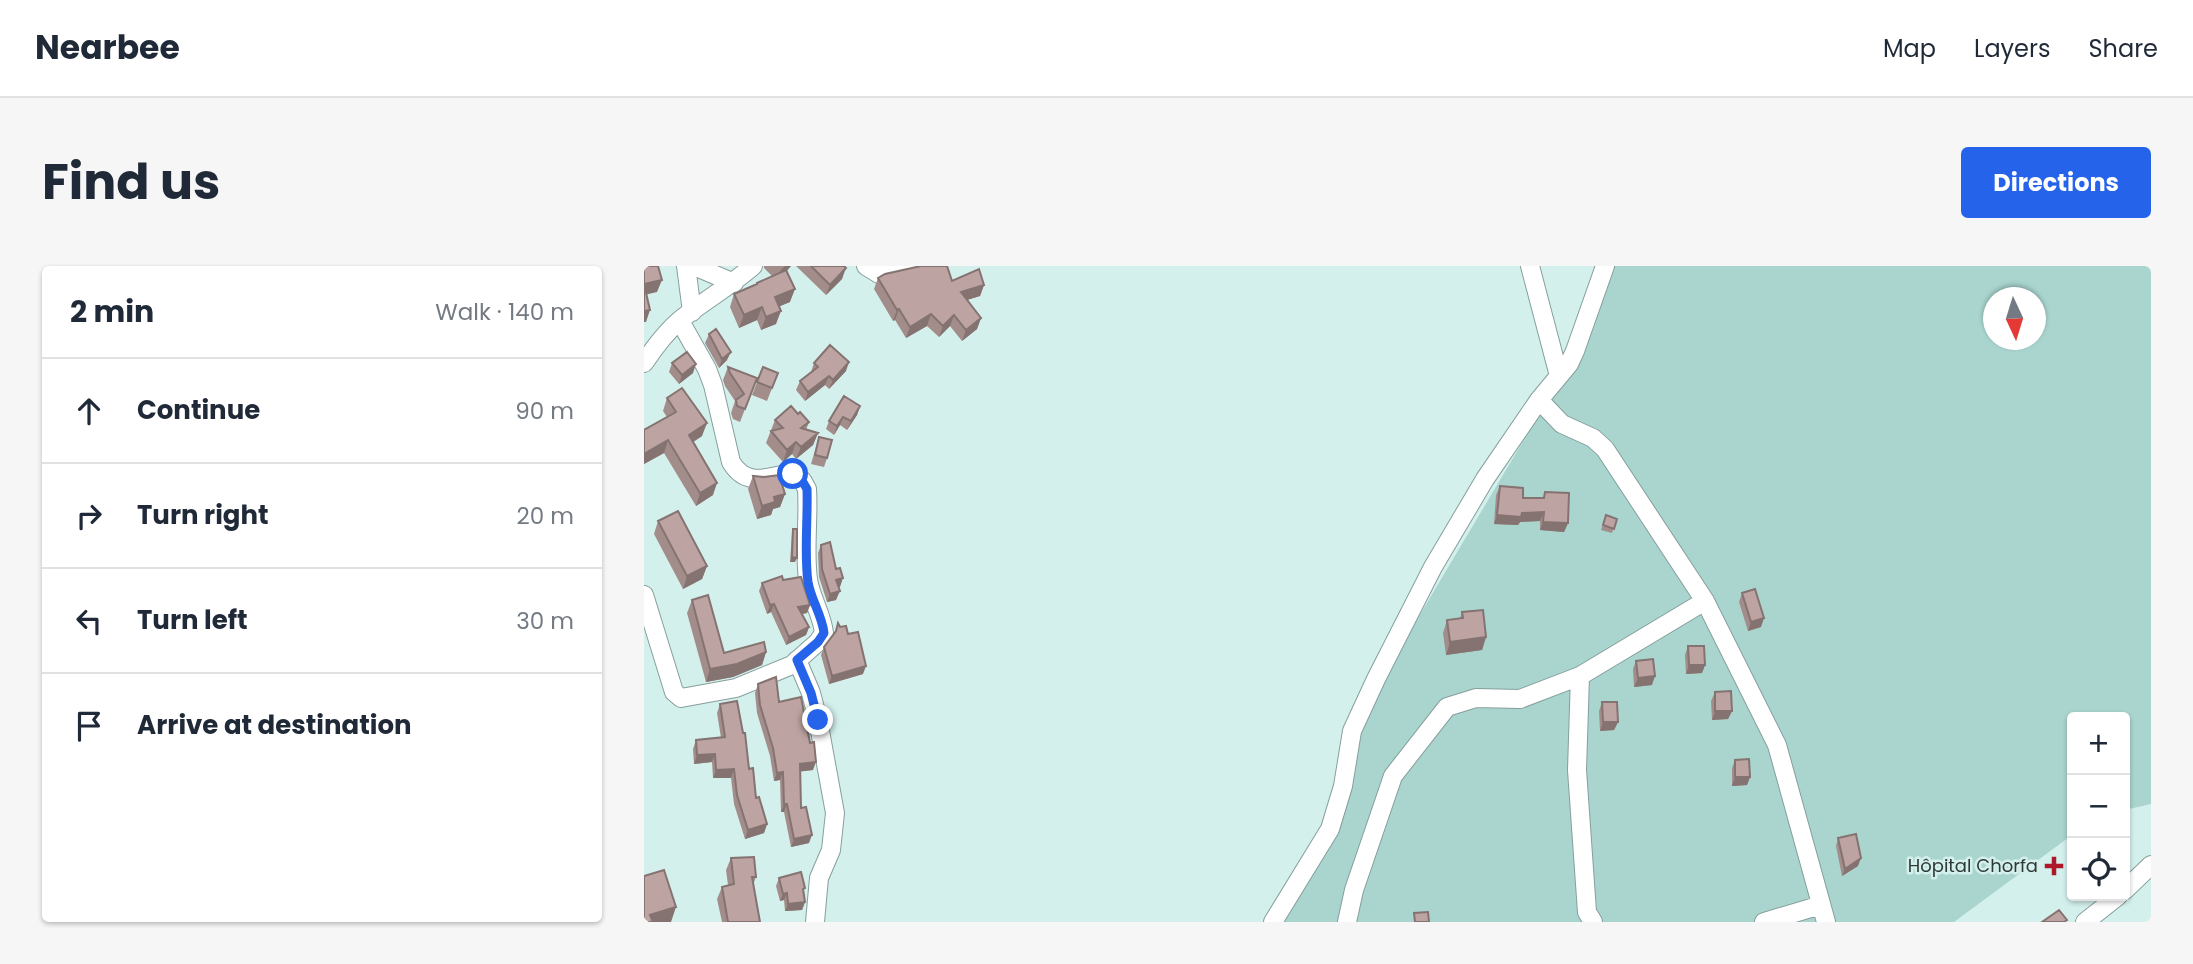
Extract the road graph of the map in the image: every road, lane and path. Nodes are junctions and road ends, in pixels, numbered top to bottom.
1 (686, 266) edge
2 (695, 266) edge
3 (753, 266) edge
4 (866, 266) edge
5 (915, 266) edge
6 (1530, 266) edge
7 (1605, 266) edge
8 (733, 283) junction
9 (686, 316) junction
10 (650, 341) edge
11 (644, 363) edge
12 (1559, 376) junction
13 (1539, 400) junction
14 (644, 595) edge
15 (1705, 601) junction
16 (797, 660) junction
17 (1580, 676) junction
18 (2151, 865) edge
19 (2130, 885) edge
20 (2112, 901) edge
21 (1823, 914) edge
22 (815, 922) edge
23 (1273, 922) edge
24 (1347, 922) edge
25 (1593, 922) edge
26 (1764, 922) edge
27 (2085, 922) edge

1 - 9 street
2 - 8 street
3 - 8 street
4 - 5 street
6 - 12 street
7 - 12 street
8 - 9 street
9 - 10 street
9 - 16 street
10 - 11 street
12 - 13 street
13 - 15 street
13 - 23 street
14 - 16 street
15 - 17 street
15 - 21 street
16 - 22 street
17 - 24 street
17 - 25 street
18 - 19 street
20 - 27 street
21 - 26 street

